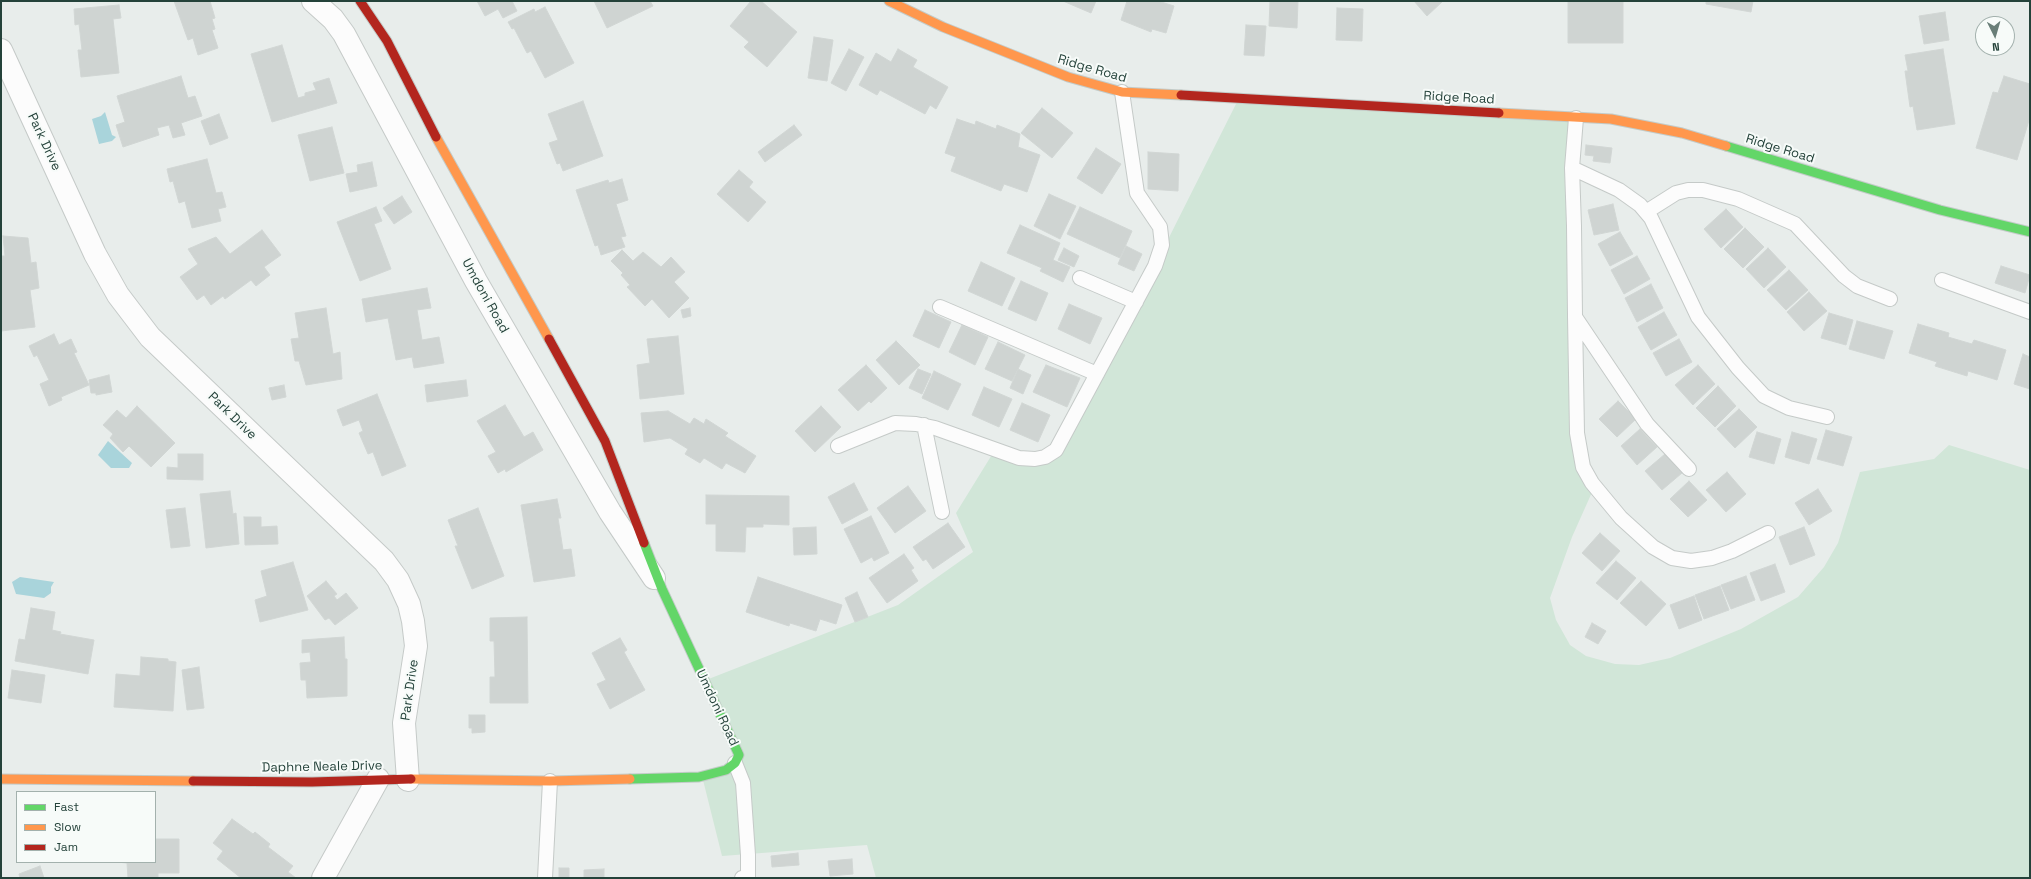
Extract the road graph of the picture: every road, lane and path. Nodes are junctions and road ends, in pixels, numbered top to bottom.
1 (313, 1) edge
2 (360, 1) edge
3 (889, 1) edge
4 (1, 50) edge
5 (1122, 92) junction
6 (1576, 118) junction
7 (1572, 168) junction
8 (1646, 212) junction
9 (2030, 232) edge
10 (1080, 278) dead end
11 (1942, 280) dead end
12 (1890, 299) dead end
13 (1136, 302) junction
14 (940, 306) dead end
15 (2030, 312) edge
16 (1575, 316) junction
17 (1098, 374) junction
18 (1827, 417) dead end
19 (924, 425) junction
20 (838, 446) dead end
21 (1689, 469) dead end
22 (942, 512) dead end
23 (1768, 533) dead end
24 (662, 589) junction
25 (735, 763) junction
26 (1, 779) edge
27 (378, 779) junction
28 (644, 779) joint
29 (408, 780) junction
30 (550, 781) junction
31 (323, 878) edge
32 (545, 878) edge
33 (749, 878) edge

1 - 24 street, Umdoni Road
2 - 24 street, Umdoni Road
3 - 5 street, Ridge Road
4 - 29 street, Park Drive
5 - 6 street, Ridge Road
5 - 13 lane
6 - 7 lane
6 - 9 street, Ridge Road
7 - 8 lane
7 - 16 lane
8 - 12 lane
8 - 18 lane
10 - 13 lane
11 - 15 lane
13 - 17 lane
14 - 17 lane
16 - 21 lane
16 - 23 lane
17 - 19 lane
19 - 20 lane
19 - 22 lane
24 - 25 street, Umdoni Road
25 - 28 street, Umdoni Road
25 - 33 lane
26 - 27 street, Daphne Neale Drive
27 - 29 street, Daphne Neale Drive
27 - 31 street
28 - 30 street, Daphne Neale Drive
29 - 30 street, Daphne Neale Drive
30 - 32 lane

